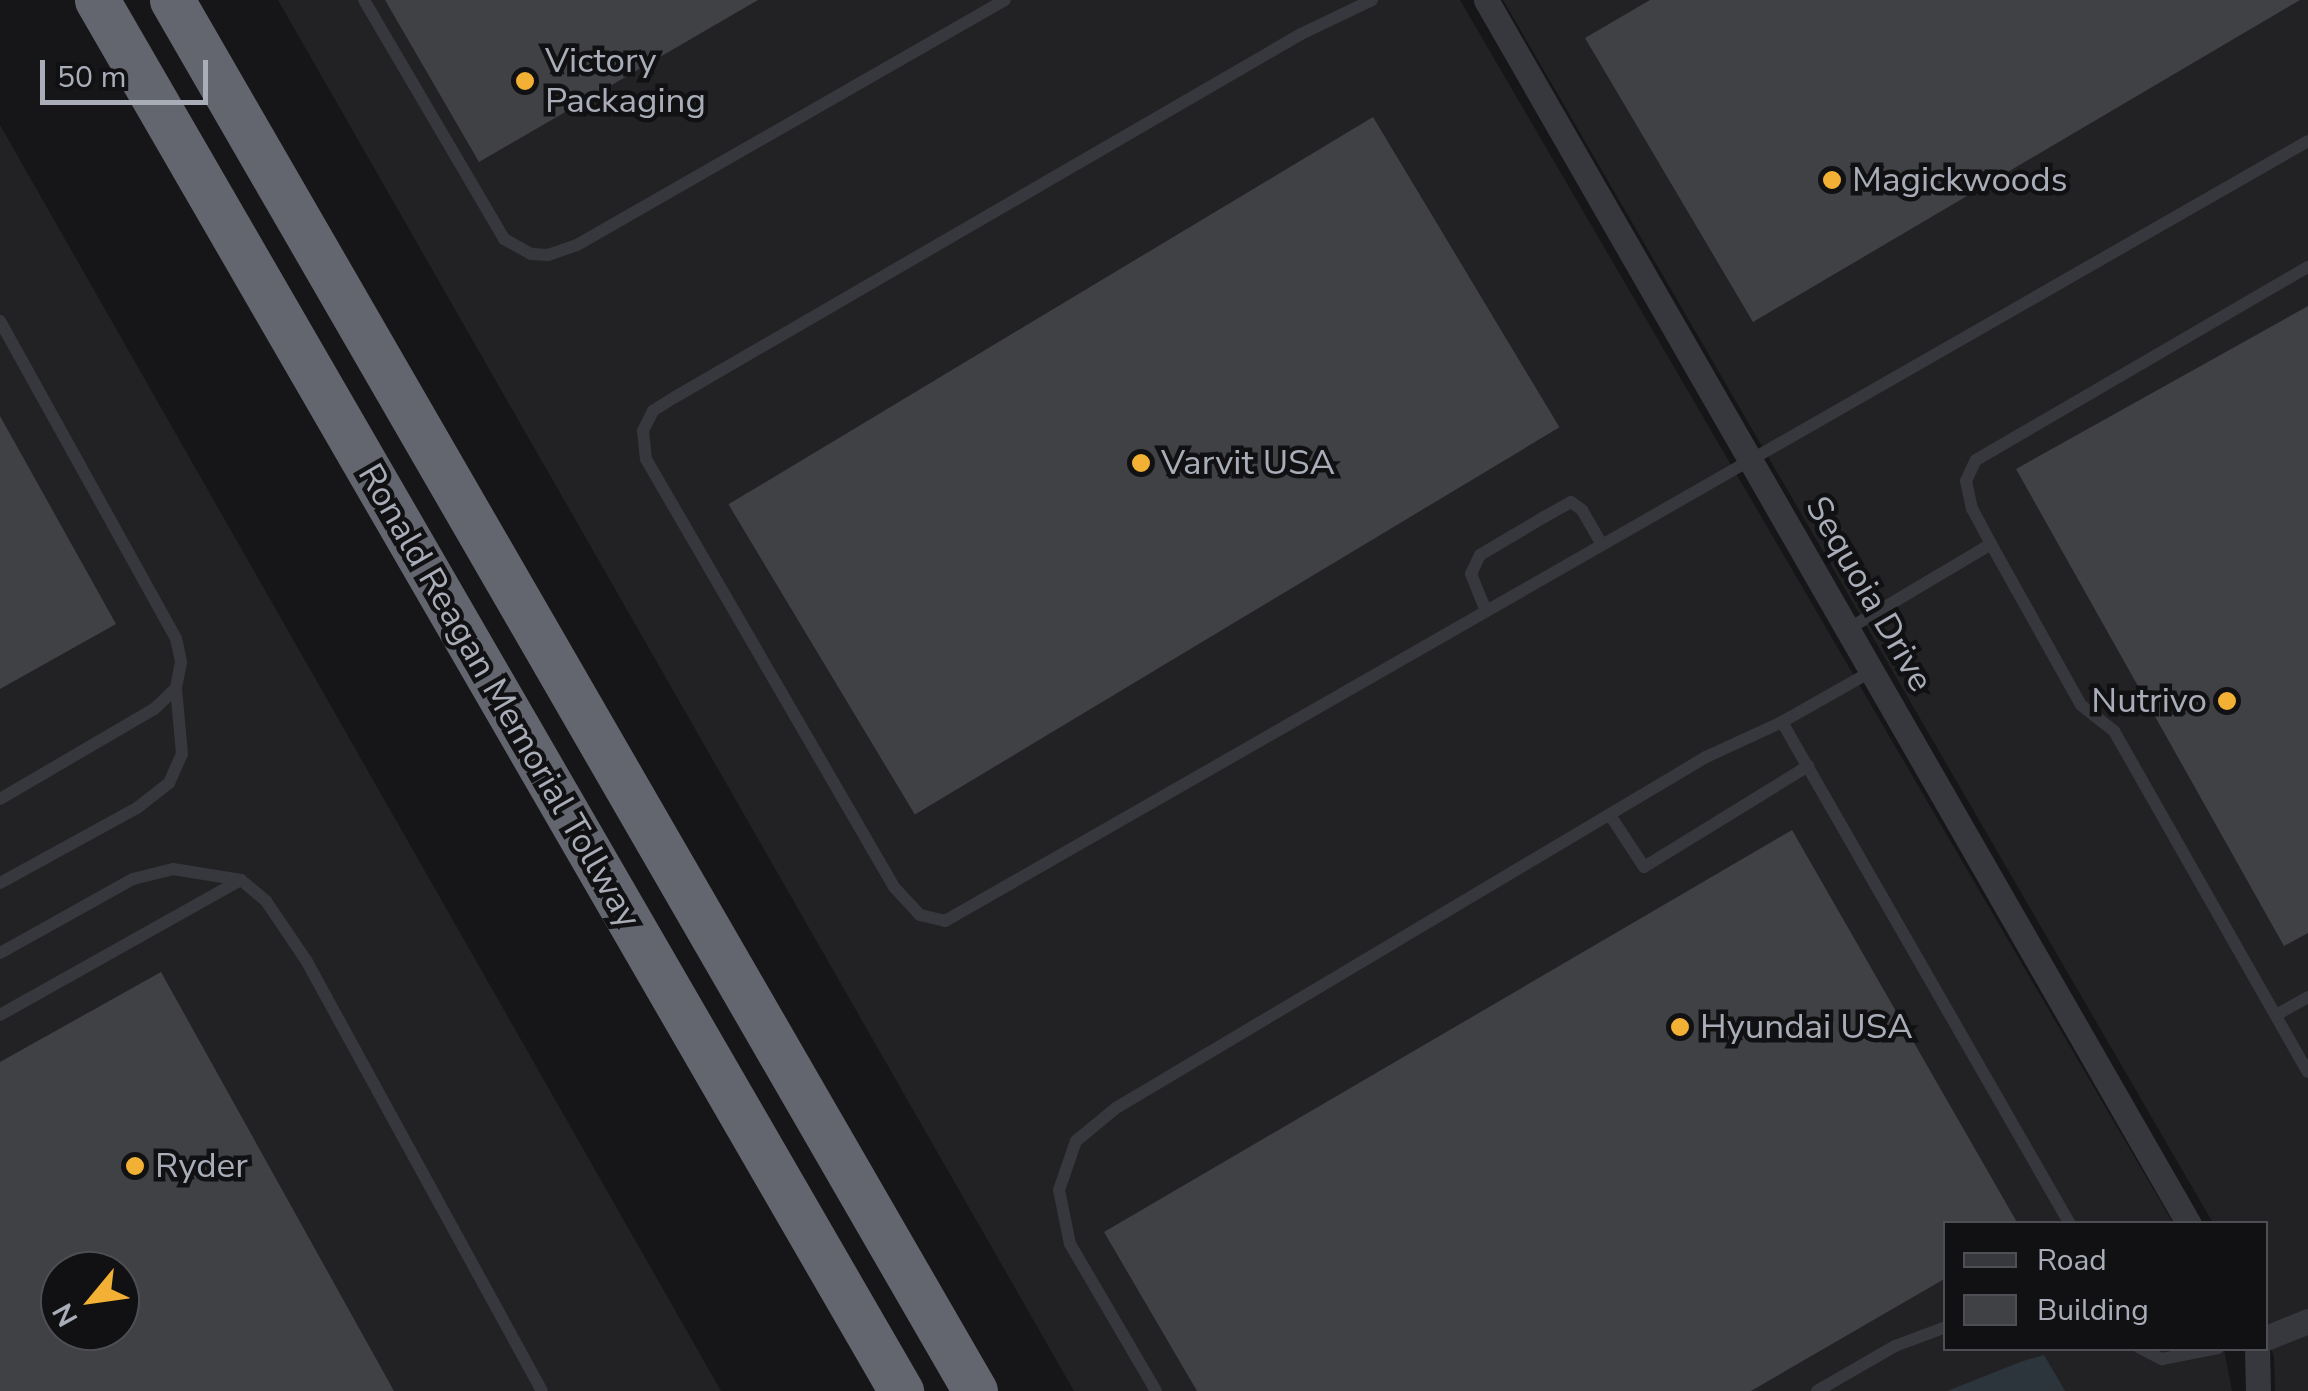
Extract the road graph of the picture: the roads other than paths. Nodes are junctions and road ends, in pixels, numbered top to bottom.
1 (97, 0) edge
2 (172, 0) edge
3 (364, 0) edge
4 (1005, 0) edge
5 (1372, 0) edge
6 (1486, 0) edge
7 (2308, 140) edge
8 (2308, 267) edge
9 (0, 321) edge
10 (1753, 462) junction
11 (1602, 544) junction
12 (1992, 544) junction
13 (1486, 611) junction
14 (1848, 628) junction
15 (1872, 670) junction
16 (176, 688) junction
17 (1782, 722) junction
18 (1808, 766) junction
19 (0, 799) edge
20 (1610, 814) junction
21 (242, 880) junction
22 (0, 884) edge
23 (0, 953) edge
24 (2308, 997) edge
25 (0, 1014) edge
26 (2276, 1015) junction
27 (2308, 1072) edge
28 (2068, 1221) edge
29 (2188, 1221) edge
30 (2308, 1322) edge
31 (1943, 1328) edge
32 (2268, 1337) edge
33 (2146, 1351) edge
34 (2204, 1351) edge
35 (2257, 1351) edge
36 (542, 1391) edge
37 (901, 1391) edge
38 (975, 1391) edge
39 (1156, 1391) edge
40 (1817, 1391) edge
41 (2258, 1391) edge

1 - 37 highway, Ronald Reagan Memorial Tollway
2 - 38 highway, Ronald Reagan Memorial Tollway
3 - 4 lane
5 - 13 lane
6 - 10 street, Sequoia Drive
7 - 10 lane
8 - 12 lane
9 - 16 lane
10 - 11 lane
10 - 14 street, Sequoia Drive
11 - 13 lane
11 - 13 lane
12 - 14 lane
12 - 26 lane
14 - 15 street, Sequoia Drive
15 - 17 lane
15 - 29 street, Sequoia Drive
16 - 19 lane
16 - 22 lane
17 - 18 lane
17 - 20 lane
18 - 20 lane
18 - 28 lane
20 - 39 lane
21 - 23 lane
21 - 25 lane
21 - 36 lane
24 - 26 lane
26 - 27 lane
30 - 32 street
31 - 40 lane
33 - 34 lane
35 - 41 street

